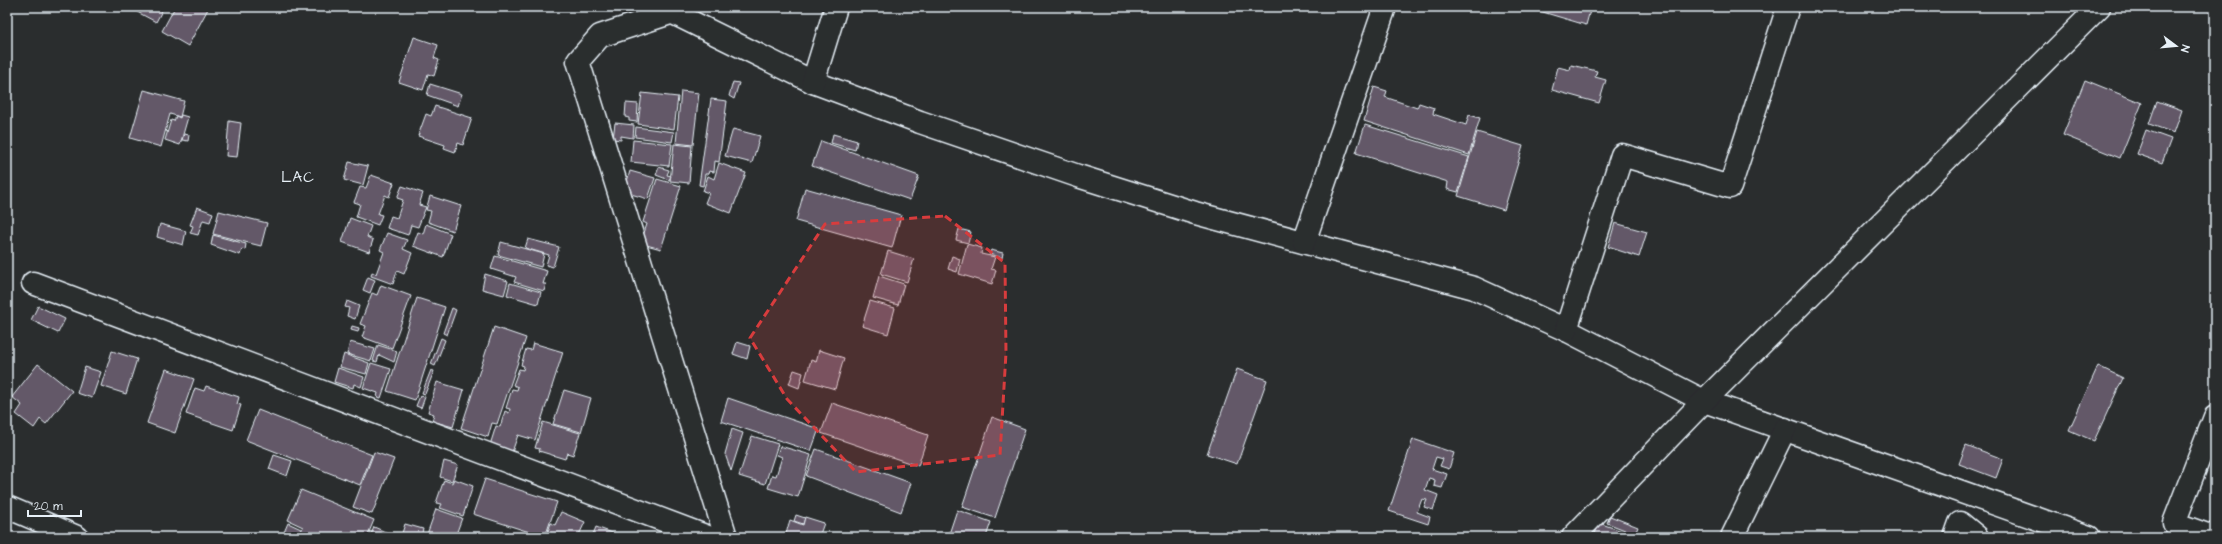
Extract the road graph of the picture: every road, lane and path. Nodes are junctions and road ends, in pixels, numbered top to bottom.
1 (836, 7) edge
2 (1385, 7) edge
3 (1788, 7) edge
4 (2099, 7) edge
5 (665, 10) edge
6 (813, 82) junction
7 (1304, 242) junction
8 (33, 283) dead end
9 (1566, 330) junction
10 (1704, 401) junction
11 (2215, 417) edge
12 (1785, 429) junction
13 (7, 507) edge
14 (53, 533) edge
15 (77, 537) edge
16 (708, 537) edge
17 (726, 537) edge
18 (1573, 537) edge
19 (1732, 537) edge
20 (1955, 537) edge
21 (1977, 537) edge
22 (2089, 537) edge
23 (2213, 537) edge

1 - 6 street
2 - 7 street
3 - 9 street
4 - 10 street
5 - 6 street
5 - 17 street
6 - 7 street
7 - 9 street
8 - 16 street
9 - 10 street
10 - 12 street
10 - 18 street
11 - 23 street
12 - 19 street
12 - 22 street
13 - 14 street
14 - 15 street
20 - 21 street

